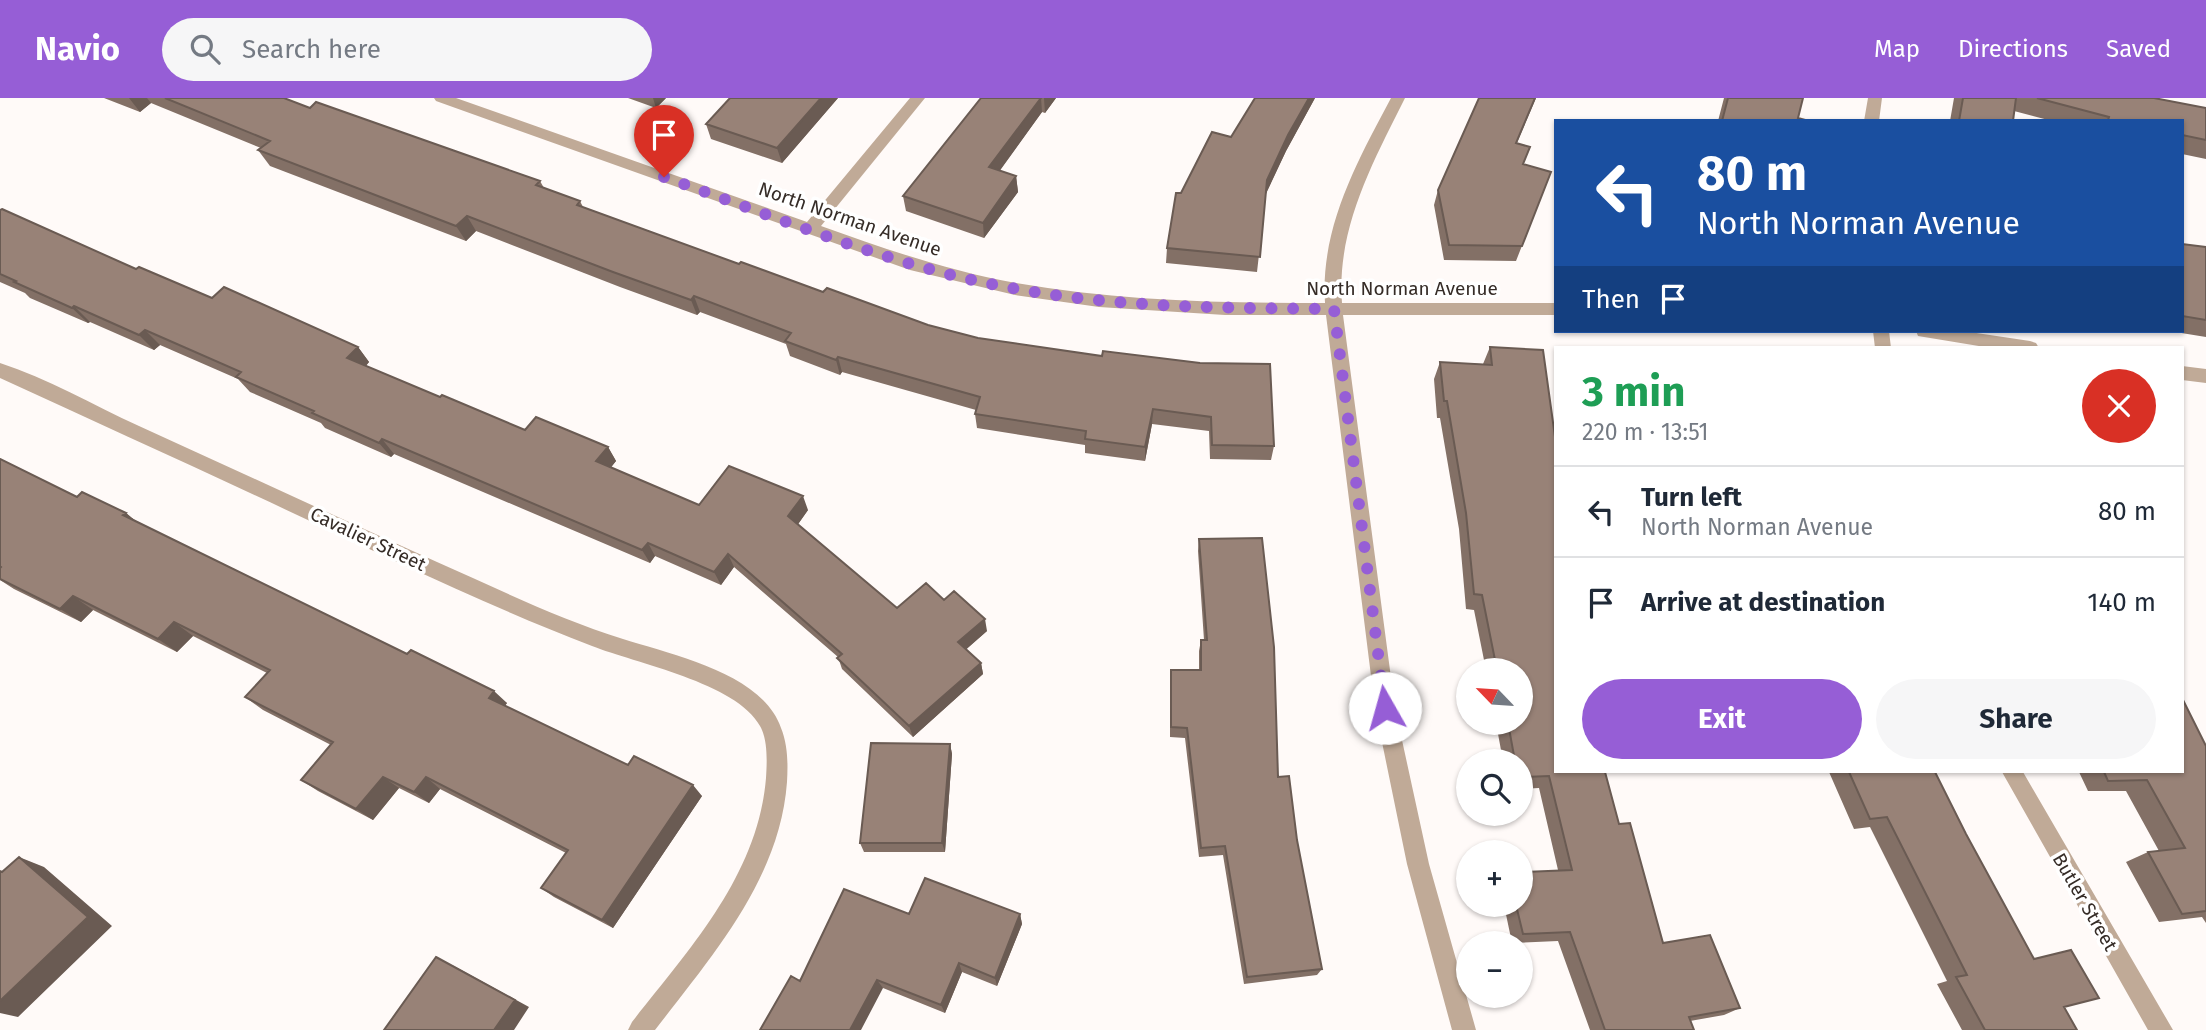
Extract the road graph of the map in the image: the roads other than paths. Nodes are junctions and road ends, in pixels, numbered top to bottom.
1 (441, 98) edge
2 (918, 98) edge
3 (1398, 98) edge
4 (1875, 98) edge
5 (1871, 119) edge
6 (810, 229) junction
7 (1334, 309) junction
8 (1554, 309) edge
9 (1936, 333) edge
10 (2018, 346) edge
11 (0, 370) edge
12 (2184, 373) edge
13 (2206, 376) edge
14 (2013, 773) edge
15 (640, 1030) edge
16 (1464, 1030) edge
17 (2161, 1030) edge

1 - 6 street, North Norman Avenue
2 - 6 street
3 - 7 street
4 - 5 street
6 - 7 street, North Norman Avenue
7 - 8 street, North Norman Avenue
7 - 16 street
9 - 10 street
11 - 15 street, Cavalier Street
12 - 13 street
14 - 17 street, Butler Street

